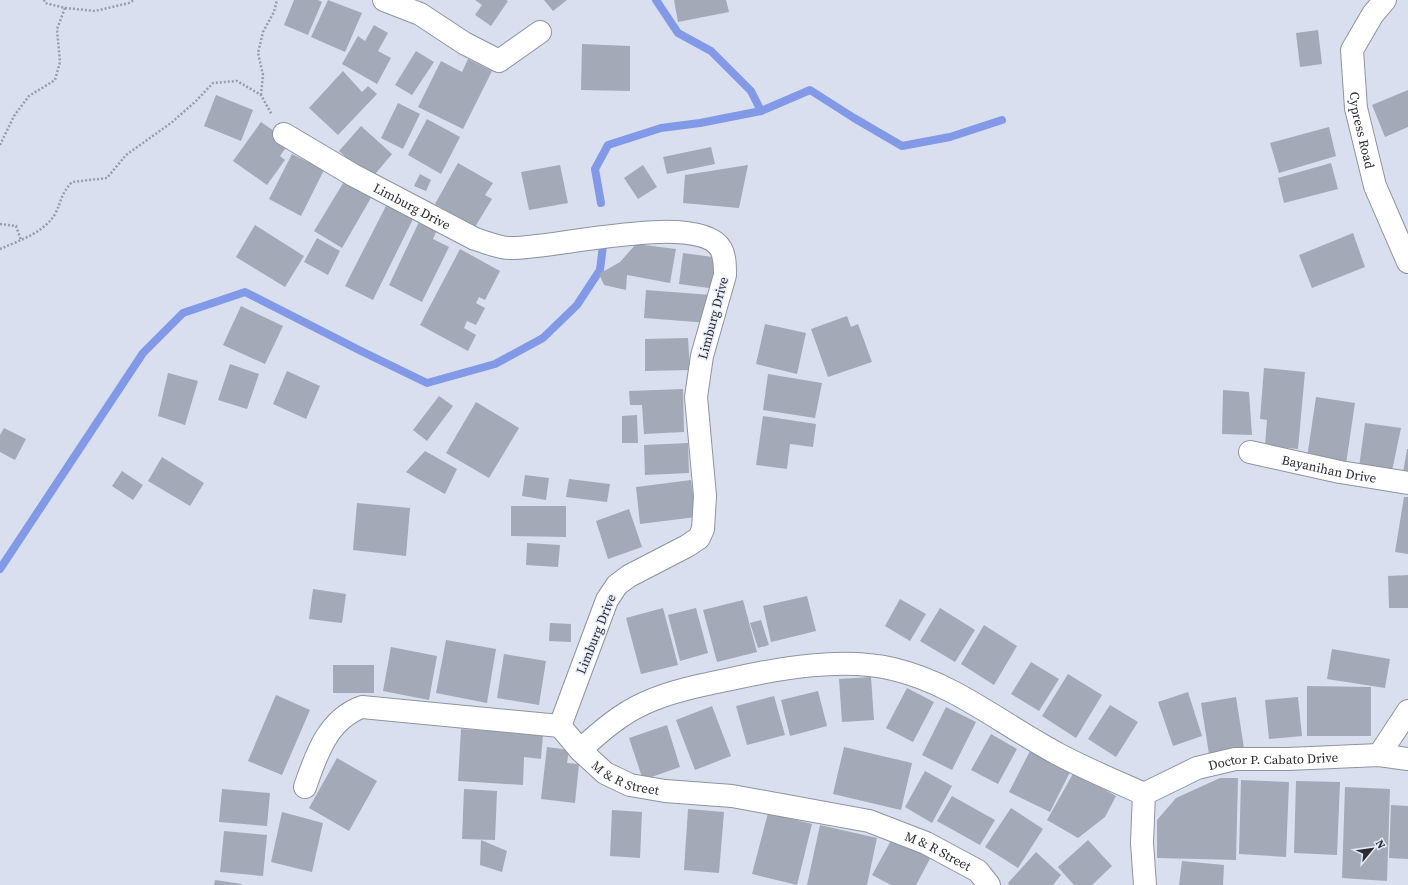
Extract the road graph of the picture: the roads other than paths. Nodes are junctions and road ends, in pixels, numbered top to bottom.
1 (384, 0) edge
2 (1385, 0) edge
3 (421, 7) edge
4 (540, 32) dead end
5 (284, 134) road end
6 (1408, 262) edge
7 (1250, 452) dead end
8 (1408, 482) edge
9 (1408, 711) edge
10 (560, 726) junction
11 (580, 750) junction
12 (1379, 755) junction
13 (1408, 759) edge
14 (305, 787) dead end
15 (1144, 794) junction
16 (989, 885) edge
17 (1144, 885) edge

1 - 3 street
2 - 6 street, Cypress Road
3 - 4 street
5 - 10 street, Limburg Drive
7 - 8 street, Bayanihan Drive
9 - 12 street
10 - 11 street, M & R Street
10 - 14 street
11 - 15 street
11 - 16 street, M & R Street
12 - 13 street, Doctor P. Cabato Drive
12 - 15 street, Doctor P. Cabato Drive
15 - 17 street

